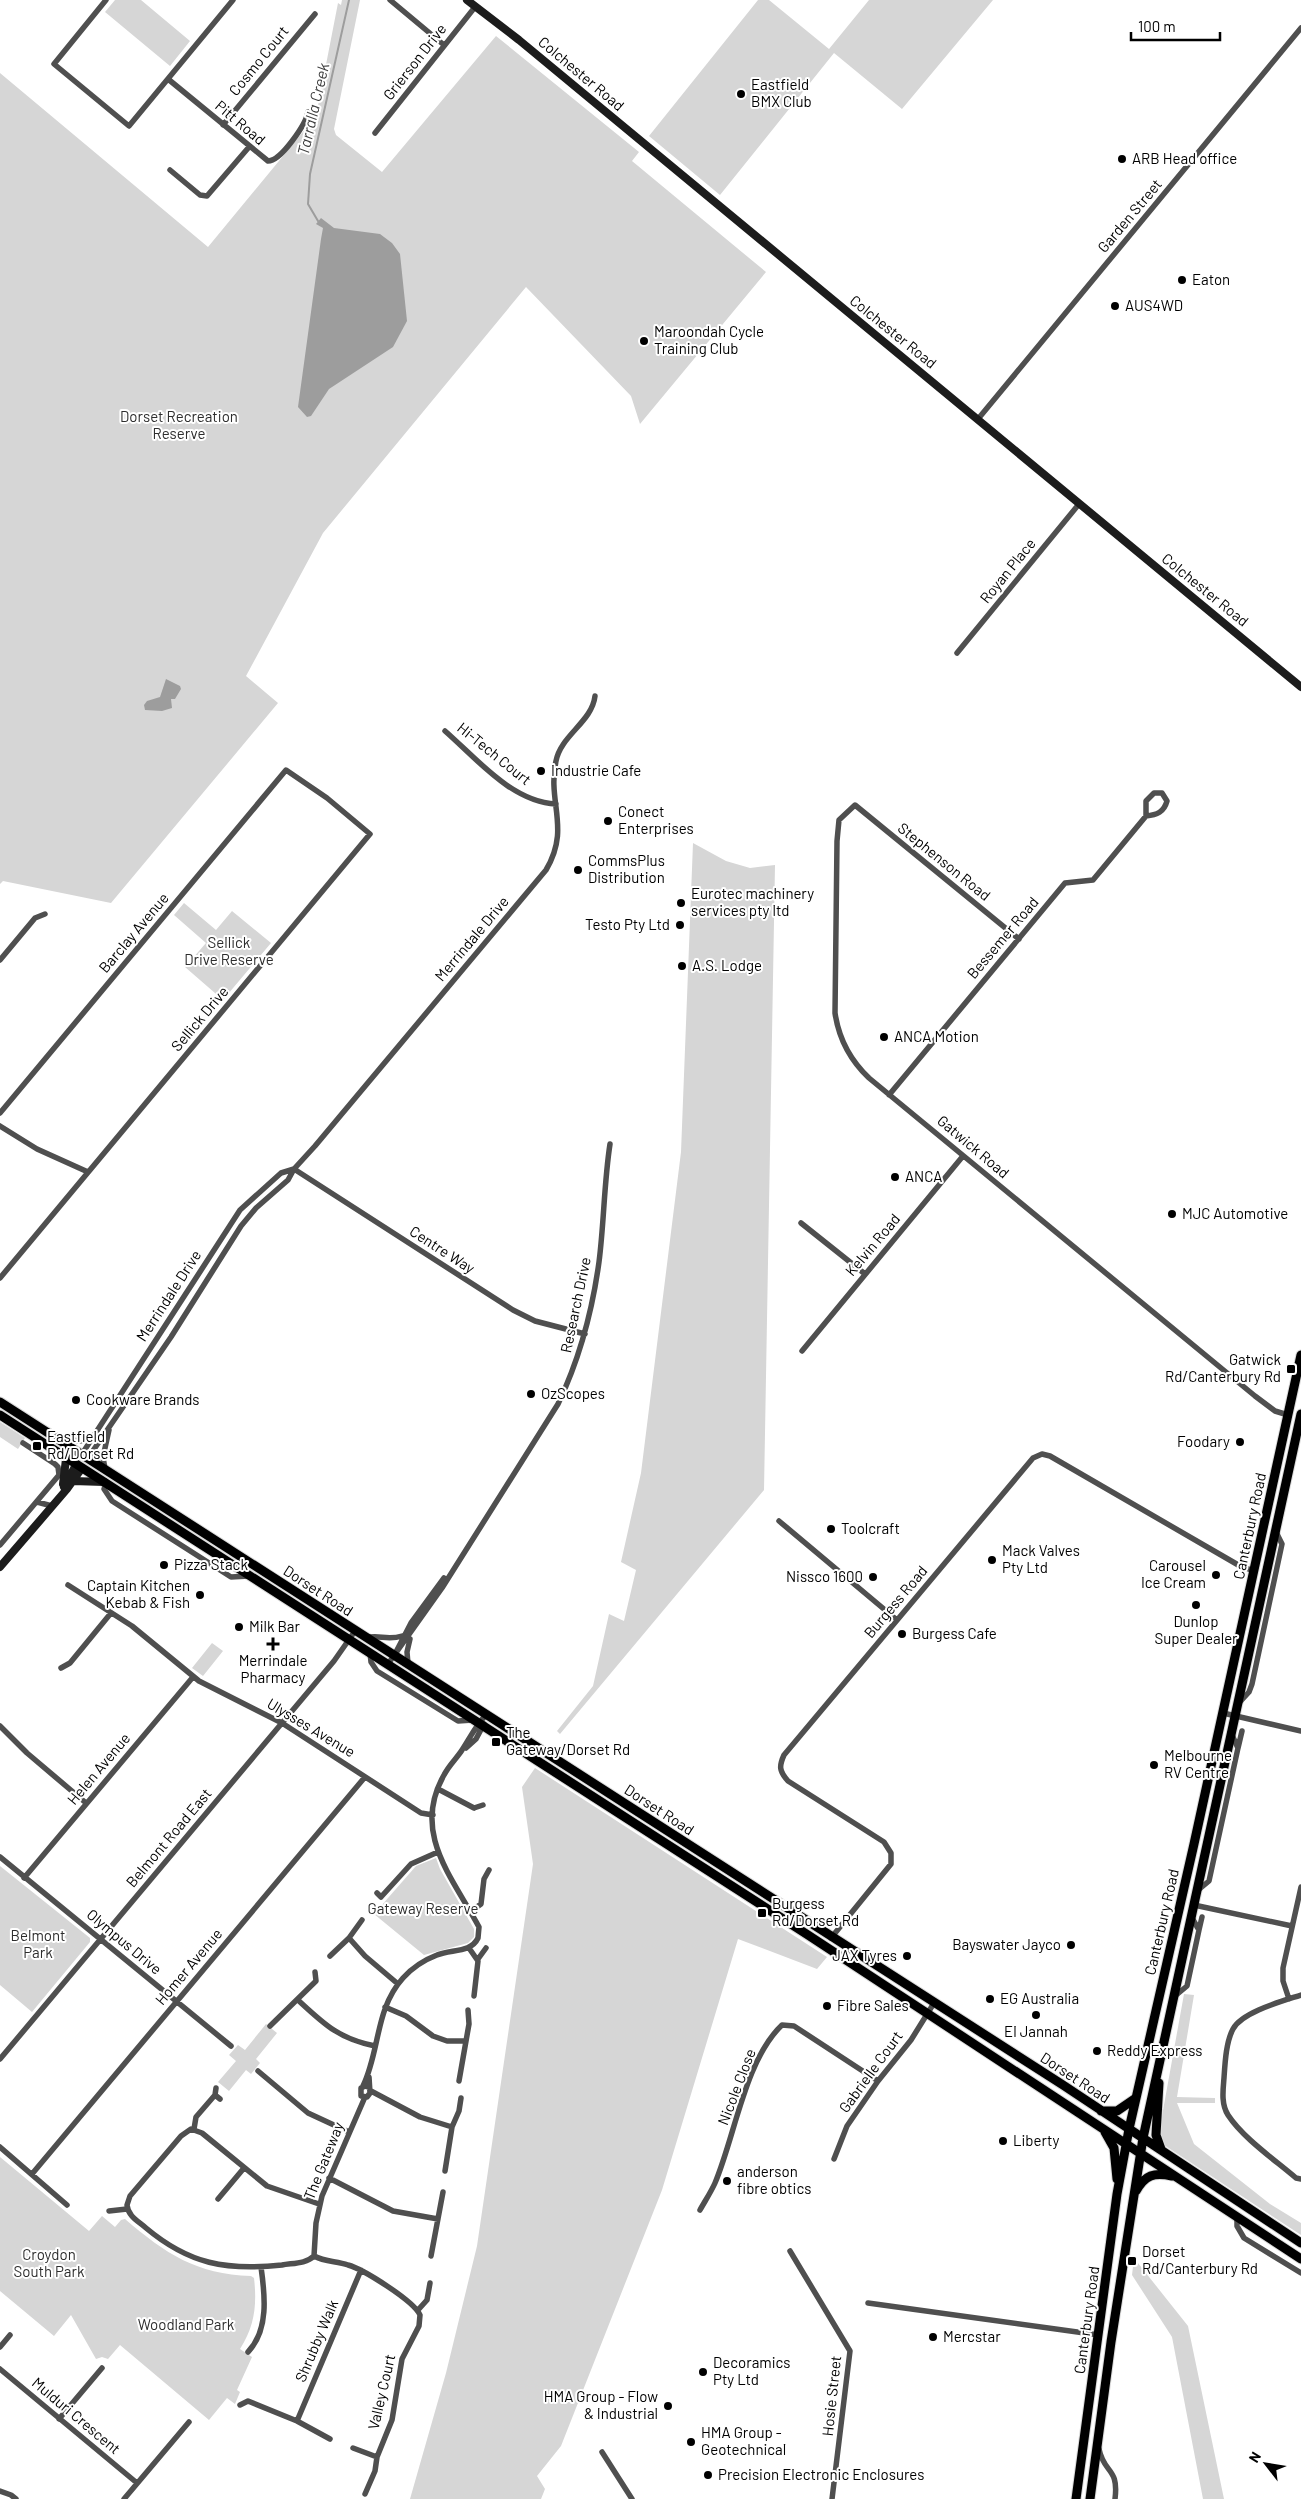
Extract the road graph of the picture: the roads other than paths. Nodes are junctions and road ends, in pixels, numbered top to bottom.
1 (106, 0) edge
2 (390, 0) edge
3 (467, 0) edge
4 (230, 1) edge
5 (475, 7) junction
6 (315, 14) dead end
7 (1301, 28) edge
8 (444, 45) junction
9 (168, 80) junction
10 (308, 112) dead end
11 (224, 125) junction
12 (375, 133) dead end
13 (250, 147) junction
14 (170, 170) dead end
15 (978, 419) junction
16 (1079, 504) junction
17 (957, 653) dead end
18 (1301, 687) edge
19 (596, 696) dead end
20 (445, 731) dead end
21 (286, 770) joint
22 (556, 804) junction
23 (854, 804) joint
24 (1146, 816) junction
25 (45, 914) dead end
26 (1019, 938) junction
27 (0, 960) edge
28 (889, 1095) junction
29 (0, 1113) edge
30 (0, 1126) edge
31 (610, 1144) dead end
32 (963, 1156) junction
33 (294, 1169) junction
34 (88, 1172) junction
35 (801, 1222) dead end
36 (865, 1274) junction
37 (0, 1278) edge
38 (187, 1291) junction
39 (196, 1297) junction
40 (585, 1334) junction
41 (151, 1347) junction
42 (802, 1351) dead end
43 (160, 1353) junction
44 (1301, 1355) edge
45 (0, 1402) edge
46 (0, 1415) edge
47 (1288, 1415) junction
48 (1301, 1416) edge
49 (110, 1425) junction
50 (55, 1437) junction
51 (92, 1438) junction
52 (23, 1443) dead end
53 (85, 1456) junction
54 (66, 1459) junction
55 (79, 1466) junction
56 (105, 1469) junction
57 (73, 1481) junction
58 (105, 1483) junction
59 (62, 1490) junction
60 (37, 1502) junction
61 (54, 1503) junction
62 (778, 1522) dead end
63 (0, 1545) edge
64 (459, 1558) junction
65 (0, 1567) edge
66 (1254, 1570) junction
67 (267, 1574) junction
68 (261, 1583) junction
69 (68, 1586) dead end
70 (111, 1613) junction
71 (897, 1620) junction
72 (414, 1630) junction
73 (355, 1631) junction
74 (402, 1636) junction
75 (366, 1638) junction
76 (349, 1640) junction
77 (370, 1653) junction
78 (394, 1656) junction
79 (388, 1664) junction
80 (408, 1665) junction
81 (61, 1668) dead end
82 (193, 1677) junction
83 (486, 1715) junction
84 (1223, 1715) junction
85 (1235, 1717) junction
86 (282, 1723) junction
87 (478, 1723) junction
88 (0, 1726) edge
89 (1242, 1731) dead end
90 (1301, 1731) edge
91 (1232, 1733) junction
92 (1238, 1748) junction
93 (365, 1777) junction
94 (438, 1789) junction
95 (86, 1803) junction
96 (483, 1805) dead end
97 (433, 1812) junction
98 (438, 1852) junction
99 (0, 1858) edge
100 (488, 1870) dead end
101 (24, 1878) junction
102 (1301, 1887) edge
103 (1197, 1891) junction
104 (377, 1893) dead end
105 (1181, 1902) junction
106 (1194, 1905) junction
107 (470, 1912) junction
108 (1202, 1917) dead end
109 (1192, 1918) junction
110 (362, 1920) dead end
111 (1292, 1926) junction
112 (1199, 1930) junction
113 (101, 1938) junction
114 (349, 1938) junction
115 (831, 1938) junction
116 (826, 1947) junction
117 (469, 1948) junction
118 (486, 1948) dead end
119 (330, 1956) dead end
120 (478, 1959) junction
121 (315, 1972) dead end
122 (398, 1984) junction
123 (1301, 1995) edge
124 (474, 1996) dead end
125 (1175, 1996) junction
126 (1289, 1999) junction
127 (298, 2000) junction
128 (176, 2002) junction
129 (934, 2003) junction
130 (385, 2007) junction
131 (468, 2010) dead end
132 (928, 2013) junction
133 (270, 2026) dead end
134 (465, 2042) junction
135 (231, 2046) dead end
136 (375, 2046) junction
137 (1161, 2055) junction
138 (0, 2059) edge
139 (258, 2071) dead end
140 (459, 2081) dead end
141 (878, 2081) junction
142 (368, 2093) junction
143 (461, 2098) dead end
144 (1136, 2098) junction
145 (220, 2099) dead end
146 (1101, 2111) junction
147 (452, 2127) junction
148 (1102, 2128) junction
149 (1129, 2129) junction
150 (194, 2130) junction
151 (348, 2132) junction
152 (1142, 2138) junction
153 (1126, 2144) junction
154 (0, 2147) edge
155 (1161, 2149) junction
156 (1140, 2152) junction
157 (834, 2159) dead end
158 (244, 2168) junction
159 (445, 2171) dead end
160 (32, 2174) junction
161 (1177, 2177) junction
162 (329, 2178) junction
163 (1301, 2179) edge
164 (443, 2192) dead end
165 (1117, 2194) junction
166 (1134, 2195) junction
167 (218, 2199) dead end
168 (319, 2204) junction
169 (67, 2205) dead end
170 (127, 2209) junction
171 (700, 2210) dead end
172 (109, 2211) dead end
173 (438, 2219) junction
174 (1237, 2219) junction
175 (1301, 2243) edge
176 (790, 2251) dead end
177 (314, 2256) junction
178 (431, 2256) dead end
179 (1301, 2259) edge
180 (261, 2267) junction
181 (361, 2270) junction
182 (1301, 2274) edge
183 (430, 2283) dead end
184 (868, 2303) dead end
185 (418, 2310) junction
186 (10, 2335) dead end
187 (1099, 2335) junction
188 (0, 2347) edge
189 (248, 2352) dead end
190 (102, 2368) dead end
191 (0, 2369) edge
192 (240, 2405) dead end
193 (59, 2419) junction
194 (1087, 2420) junction
195 (297, 2421) junction
196 (1100, 2421) junction
197 (189, 2422) dead end
198 (330, 2439) dead end
199 (1098, 2439) junction
200 (353, 2448) dead end
201 (602, 2452) dead end
202 (377, 2457) junction
203 (137, 2483) junction
204 (0, 2491) edge
205 (365, 2494) dead end
206 (16, 2499) edge
207 (124, 2499) edge
208 (632, 2499) edge
209 (832, 2499) edge
210 (1076, 2499) edge
211 (1090, 2499) edge
212 (1115, 2499) edge

1 - 9 street
2 - 8 street
3 - 5 main road, Colchester Road
4 - 9 street
5 - 8 street, Grierson Drive
5 - 15 main road, Colchester Road
6 - 11 street, Cosmo Court
7 - 15 street, Garden Street
8 - 12 street, Grierson Drive
9 - 11 street, Pitt Road
10 - 13 street, Pitt Road
11 - 13 street, Pitt Road
13 - 14 street
15 - 16 main road, Colchester Road
16 - 17 street, Royan Place
16 - 18 main road, Colchester Road
19 - 22 street, Merrindale Drive
20 - 22 street, Hi-Tech Court
21 - 29 street, Barclay Avenue
21 - 34 street, Sellick Drive
22 - 33 street, Merrindale Drive
23 - 26 street, Stephenson Road
23 - 28 street, Gatwick Road
24 - 24 street, Bessemer Road
24 - 26 street, Bessemer Road
25 - 27 street
26 - 28 street, Bessemer Road
28 - 32 street, Gatwick Road
30 - 34 street
31 - 40 street, Research Drive
32 - 36 street, Kelvin Road
32 - 47 street, Gatwick Road
33 - 38 street, Merrindale Drive
33 - 39 street, Merrindale Drive
33 - 40 street, Centre Way
34 - 37 street, Sellick Drive
35 - 36 street
36 - 42 street, Kelvin Road
38 - 39 street
38 - 41 street, Merrindale Drive
39 - 43 street, Merrindale Drive
40 - 64 street, Research Drive
41 - 43 street
41 - 51 street, Merrindale Drive
43 - 49 street, Merrindale Drive
44 - 47 main road, Canterbury Road
45 - 50 main road, Dorset Road
46 - 54 main road, Dorset Road
47 - 48 main road
47 - 66 main road, Canterbury Road
48 - 85 main road, Canterbury Road
49 - 53 street, Merrindale Drive
49 - 56 street
50 - 51 street
50 - 53 main road, Dorset Road
51 - 53 street, Merrindale Drive
52 - 60 street
53 - 55 main road
53 - 56 main road, Dorset Road
54 - 55 main road, Dorset Road
54 - 59 main road
55 - 57 main road
55 - 58 main road, Dorset Road
55 - 59 main road
56 - 67 main road, Dorset Road
57 - 58 main road
57 - 61 main road
58 - 68 main road, Dorset Road
59 - 61 main road
60 - 61 street
60 - 63 street
61 - 65 main road
62 - 71 street
64 - 72 street, Research Drive
64 - 74 street, Research Drive
66 - 71 street, Burgess Road
66 - 84 main road, Canterbury Road
67 - 68 main road
67 - 73 main road, Dorset Road
68 - 76 main road, Dorset Road
69 - 70 street, Ulysses Avenue
70 - 81 street
70 - 82 street, Ulysses Avenue
71 - 115 street, Burgess Road
72 - 78 street, Research Drive
72 - 80 street
73 - 75 main road, Dorset Road
73 - 76 street, Belmont Road East
74 - 75 street
74 - 78 street, Research Drive
75 - 78 main road, Dorset Road
76 - 77 main road, Dorset Road
76 - 86 street, Belmont Road East
77 - 79 main road, Dorset Road
77 - 87 street
78 - 79 street, Research Drive
78 - 80 main road, Dorset Road
79 - 87 main road, Dorset Road
80 - 83 main road, Dorset Road
82 - 86 street, Ulysses Avenue
82 - 95 street, Helen Avenue
83 - 87 street
83 - 115 main road, Dorset Road
84 - 85 street
84 - 105 main road, Canterbury Road
85 - 90 street
85 - 91 main road, Canterbury Road
86 - 93 street, Ulysses Avenue
86 - 113 street, Belmont Road East
87 - 94 street
87 - 116 main road, Dorset Road
88 - 95 street
89 - 92 street, Canterbury Road
91 - 92 street, Canterbury Road
91 - 103 main road, Canterbury Road
92 - 103 street, Canterbury Road
93 - 97 street, Ulysses Avenue
93 - 128 street, Homer Avenue
94 - 96 street
94 - 97 street
95 - 101 street, Helen Avenue
97 - 98 street
98 - 104 street
98 - 107 street
99 - 101 street, Olympus Drive
100 - 107 street
101 - 113 street, Olympus Drive
102 - 111 street
103 - 106 main road, Canterbury Road
105 - 106 main road
105 - 144 main road, Canterbury Road
106 - 109 main road, Canterbury Road
106 - 111 street
107 - 117 street
108 - 112 street, Canterbury Road
109 - 112 street, Canterbury Road
109 - 125 main road, Canterbury Road
110 - 114 street
111 - 126 street
112 - 125 street, Canterbury Road
113 - 128 street, Olympus Drive
113 - 138 street, Belmont Road East
114 - 119 street
114 - 122 street
115 - 116 main road
115 - 129 main road, Dorset Road
116 - 132 main road, Dorset Road
117 - 120 street
117 - 122 street, The Gateway
118 - 120 street
120 - 124 street
121 - 127 street
122 - 130 street, The Gateway
123 - 126 street
125 - 137 main road, Canterbury Road
126 - 163 street
127 - 133 street
127 - 136 street
128 - 135 street, Olympus Drive
128 - 160 street, Homer Avenue
129 - 132 street, Gabrielle Court
129 - 146 main road, Dorset Road
130 - 134 street
130 - 136 street, The Gateway
131 - 134 street
132 - 141 street, Gabrielle Court
132 - 148 main road, Dorset Road
134 - 140 street
136 - 142 street, The Gateway
137 - 152 main road, Canterbury Road
137 - 155 main road
139 - 151 street
141 - 157 street, Gabrielle Court
141 - 171 street, Nicole Close
142 - 147 street
142 - 151 street, The Gateway
143 - 147 street
144 - 146 main road
144 - 149 main road, Canterbury Road
145 - 150 street
146 - 149 main road, Dorset Road
147 - 159 street
148 - 153 main road, Dorset Road
148 - 165 main road
149 - 152 main road, Dorset Road
149 - 153 main road, Canterbury Road
150 - 158 street
150 - 170 street
151 - 162 street, The Gateway
152 - 155 main road, Dorset Road
152 - 156 main road, Canterbury Road
153 - 156 main road, Dorset Road
153 - 165 main road, Canterbury Road
154 - 160 street
155 - 175 main road, Dorset Road
156 - 161 main road, Dorset Road
156 - 166 main road, Canterbury Road
158 - 167 street
158 - 168 street
160 - 169 street
161 - 166 main road
161 - 174 main road, Dorset Road
162 - 168 street, The Gateway
162 - 173 street
164 - 173 street
165 - 187 main road, Canterbury Road
166 - 196 main road, Canterbury Road
168 - 177 street, The Gateway
170 - 172 street
170 - 180 street
173 - 178 street
174 - 179 main road, Dorset Road
174 - 182 street, Dorset Road
176 - 209 street, Hosie Street
177 - 180 street
177 - 181 street
180 - 189 street
181 - 185 street
181 - 195 street, Shrubby Walk
183 - 185 street, Valley Court
184 - 187 street
185 - 202 street, Valley Court
186 - 188 street
187 - 194 main road, Canterbury Road
190 - 193 street
191 - 193 street, Mulduri Crescent
192 - 195 street
193 - 203 street, Mulduri Crescent
194 - 196 main road
194 - 210 main road, Canterbury Road
195 - 198 street
196 - 199 main road, Canterbury Road
197 - 203 street
199 - 211 main road, Canterbury Road
199 - 212 street
200 - 202 street
201 - 208 street
202 - 205 street, Valley Court
203 - 207 street
204 - 206 street

